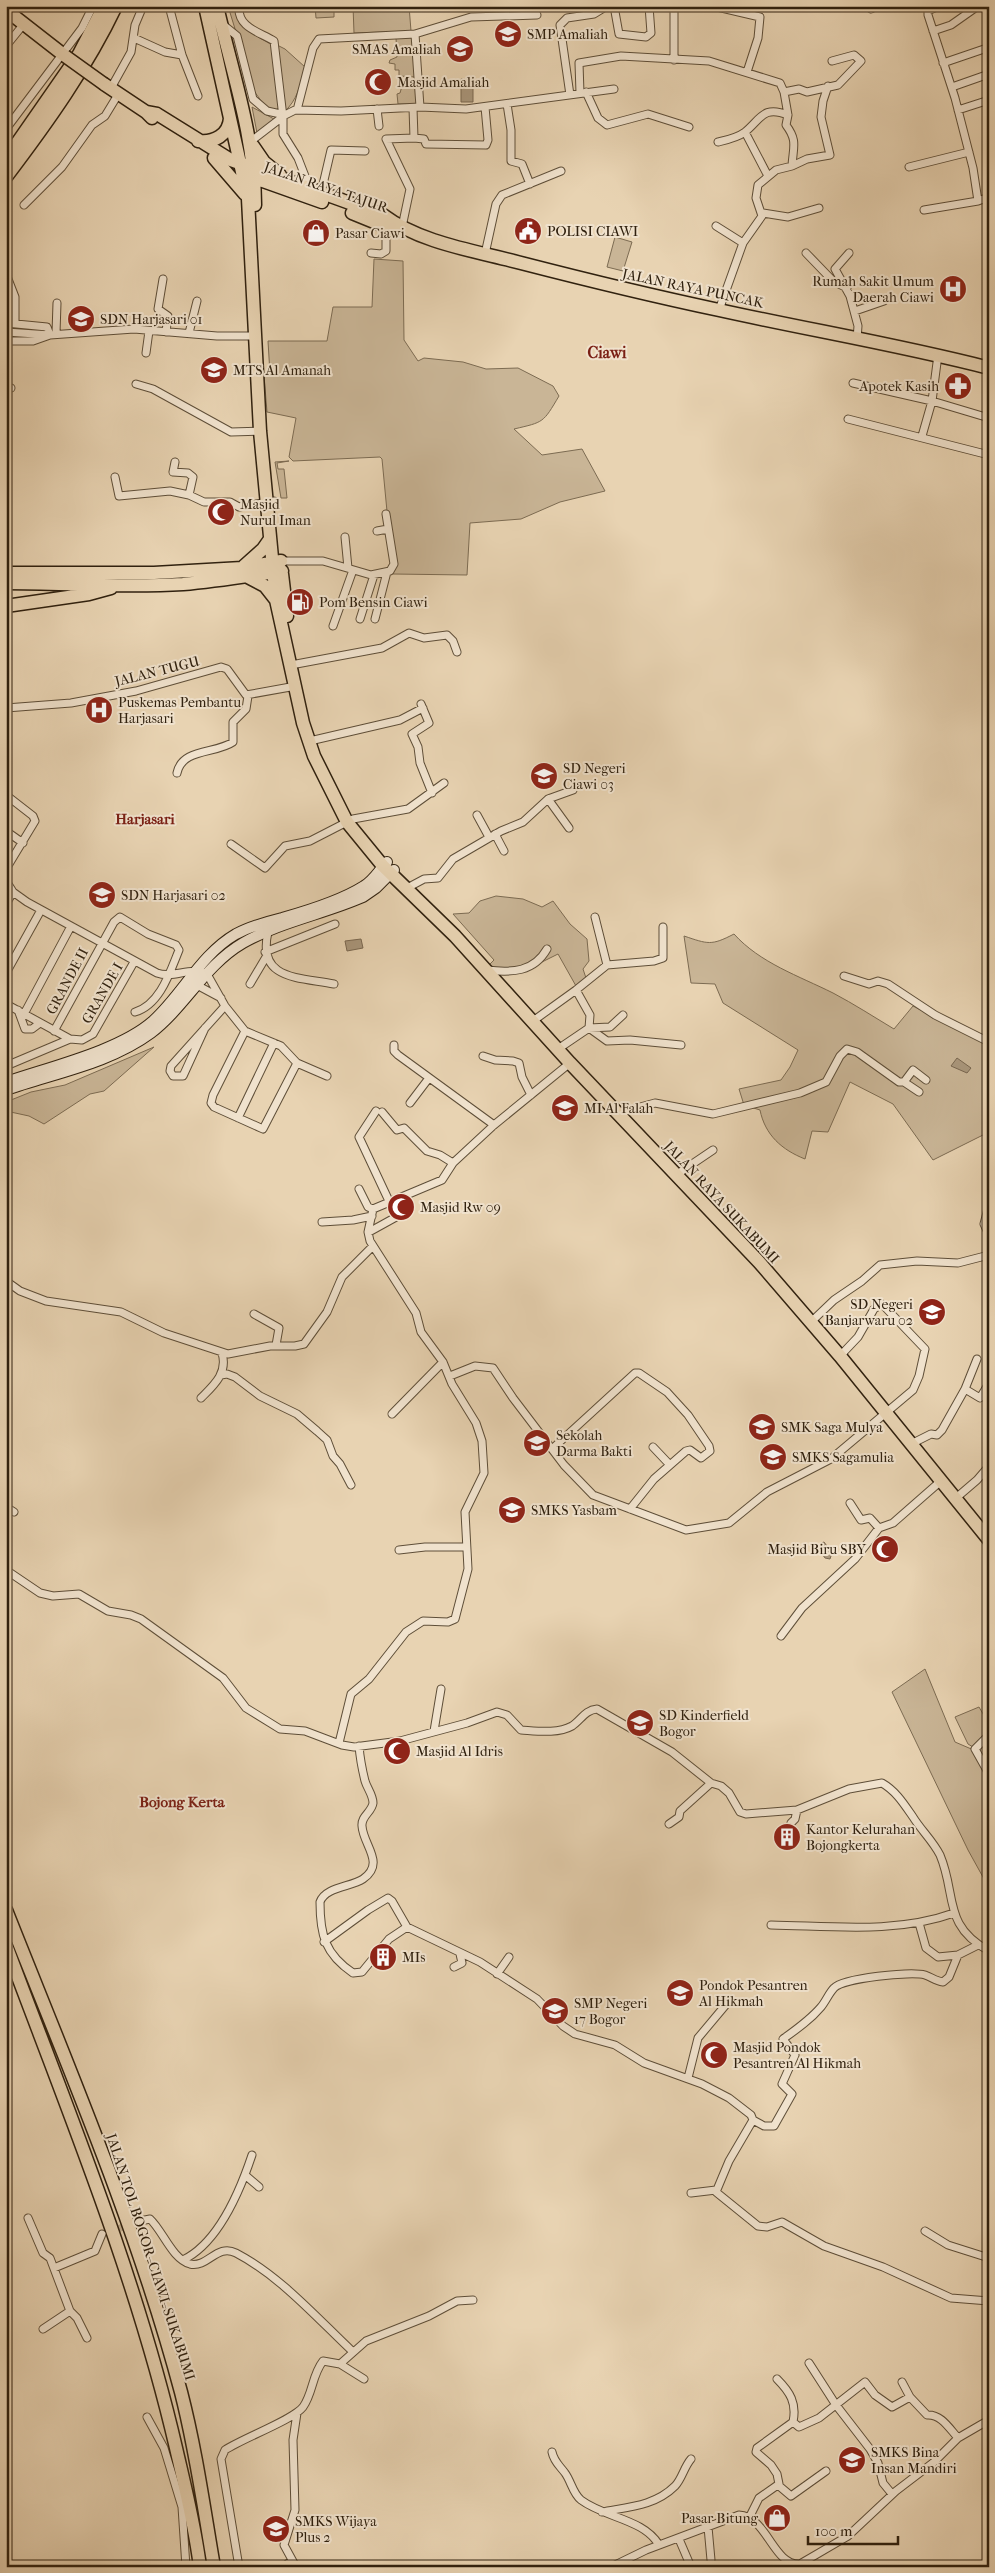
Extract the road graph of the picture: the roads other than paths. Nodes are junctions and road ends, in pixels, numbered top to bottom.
1 (93, 6) edge
2 (104, 6) edge
3 (116, 6) edge
4 (143, 6) edge
5 (169, 6) edge
6 (198, 6) edge
7 (204, 6) edge
8 (217, 6) edge
9 (239, 6) edge
10 (607, 6) edge
11 (614, 6) edge
12 (648, 6) edge
13 (674, 6) edge
14 (713, 6) edge
15 (978, 6) edge
16 (937, 7) edge
17 (6, 10) edge
18 (537, 14) dead end
19 (221, 23) junction
20 (23, 25) junction
21 (933, 30) junction
22 (415, 34) junction
23 (134, 38) junction
24 (6, 46) edge
25 (987, 48) dead end
26 (63, 54) junction
27 (182, 55) junction
28 (216, 55) junction
29 (674, 60) junction
30 (832, 61) dead end
31 (943, 63) junction
32 (565, 64) junction
33 (575, 64) dead end
34 (747, 72) junction
35 (989, 74) edge
36 (828, 86) junction
37 (952, 87) junction
38 (111, 88) junction
39 (614, 89) dead end
40 (784, 92) junction
41 (583, 93) junction
42 (570, 95) junction
43 (198, 96) dead end
44 (989, 100) edge
45 (507, 104) junction
46 (485, 107) junction
47 (417, 108) junction
48 (377, 109) junction
49 (297, 110) junction
50 (958, 110) junction
51 (146, 112) junction
52 (230, 114) junction
53 (283, 115) junction
54 (788, 115) junction
55 (379, 126) dead end
56 (689, 126) dead end
57 (6, 129) edge
58 (745, 132) junction
59 (414, 138) junction
60 (198, 141) junction
61 (250, 142) junction
62 (718, 142) dead end
63 (365, 151) dead end
64 (969, 152) junction
65 (214, 158) junction
66 (6, 159) edge
67 (792, 166) junction
68 (909, 167) dead end
69 (248, 171) junction
70 (561, 171) dead end
71 (768, 176) junction
72 (6, 177) edge
73 (285, 184) junction
74 (530, 184) junction
75 (316, 191) junction
76 (989, 198) edge
77 (248, 199) junction
78 (978, 201) junction
79 (24, 205) dead end
80 (818, 208) dead end
81 (924, 210) dead end
82 (255, 212) junction
83 (763, 213) junction
84 (395, 225) junction
85 (716, 226) dead end
86 (742, 243) junction
87 (371, 253) dead end
88 (806, 253) dead end
89 (849, 253) dead end
90 (485, 254) junction
91 (6, 274) edge
92 (163, 279) dead end
93 (848, 289) junction
94 (197, 301) dead end
95 (884, 301) dead end
96 (56, 303) dead end
97 (719, 310) junction
98 (855, 312) junction
99 (6, 323) edge
100 (15, 324) junction
101 (150, 331) junction
102 (6, 332) edge
103 (166, 332) junction
104 (189, 333) junction
105 (53, 334) junction
106 (254, 336) junction
107 (856, 339) junction
108 (6, 341) edge
109 (146, 353) dead end
110 (938, 355) junction
111 (989, 368) edge
112 (853, 383) dead end
113 (136, 384) dead end
114 (932, 401) junction
115 (989, 418) edge
116 (848, 419) dead end
117 (260, 431) junction
118 (922, 436) junction
119 (989, 455) edge
120 (175, 462) dead end
121 (115, 477) dead end
122 (189, 495) junction
123 (270, 502) junction
124 (386, 514) dead end
125 (388, 529) junction
126 (377, 531) dead end
127 (344, 537) dead end
128 (270, 539) junction
129 (277, 566) junction
130 (350, 569) junction
131 (6, 572) edge
132 (243, 572) junction
133 (388, 572) junction
134 (374, 575) junction
135 (6, 584) edge
136 (120, 586) junction
137 (276, 600) junction
138 (6, 606) edge
139 (360, 619) dead end
140 (375, 619) dead end
141 (334, 626) dead end
142 (457, 652) dead end
143 (293, 664) junction
144 (296, 686) junction
145 (248, 696) junction
146 (6, 708) edge
147 (436, 716) dead end
148 (428, 719) junction
149 (314, 740) junction
150 (177, 773) dead end
151 (444, 783) dead end
152 (573, 790) dead end
153 (432, 793) junction
154 (6, 794) edge
155 (548, 799) junction
156 (477, 815) dead end
157 (350, 820) junction
158 (569, 828) dead end
159 (6, 831) edge
160 (492, 836) junction
161 (23, 843) junction
162 (231, 844) dead end
163 (504, 851) dead end
164 (389, 868) junction
165 (6, 869) edge
166 (6, 881) edge
167 (409, 887) junction
168 (13, 892) junction
169 (417, 898) junction
170 (6, 904) edge
171 (41, 910) junction
172 (595, 917) dead end
173 (335, 924) dead end
174 (662, 927) dead end
175 (70, 928) junction
176 (268, 932) junction
177 (101, 944) junction
178 (547, 949) dead end
179 (265, 955) junction
180 (134, 962) junction
181 (607, 964) junction
182 (487, 970) junction
183 (6, 974) edge
184 (188, 974) junction
185 (208, 974) junction
186 (167, 976) junction
187 (844, 976) dead end
188 (250, 984) dead end
189 (334, 984) dead end
190 (196, 986) junction
191 (576, 990) junction
192 (222, 998) junction
193 (6, 1004) edge
194 (225, 1006) junction
195 (21, 1012) junction
196 (135, 1012) dead end
197 (623, 1015) dead end
198 (533, 1021) junction
199 (40, 1023) junction
200 (205, 1028) junction
201 (589, 1028) junction
202 (54, 1031) junction
203 (245, 1031) junction
204 (70, 1039) junction
205 (989, 1042) edge
206 (274, 1043) junction
207 (394, 1045) dead end
208 (681, 1045) dead end
209 (558, 1049) junction
210 (482, 1056) dead end
211 (570, 1063) junction
212 (297, 1064) junction
213 (6, 1066) edge
214 (327, 1076) dead end
215 (429, 1078) junction
216 (926, 1080) dead end
217 (6, 1082) edge
218 (904, 1082) junction
219 (6, 1090) edge
220 (919, 1092) dead end
221 (531, 1095) junction
222 (410, 1103) dead end
223 (618, 1113) junction
224 (238, 1118) junction
225 (494, 1125) junction
226 (713, 1150) dead end
227 (453, 1163) junction
228 (676, 1175) junction
229 (359, 1189) dead end
230 (389, 1202) junction
231 (989, 1205) edge
232 (407, 1211) dead end
233 (373, 1213) junction
234 (322, 1222) dead end
235 (368, 1232) junction
236 (989, 1235) edge
237 (373, 1246) junction
238 (989, 1254) edge
239 (6, 1281) edge
240 (988, 1301) edge
241 (989, 1312) edge
242 (254, 1314) dead end
243 (811, 1322) junction
244 (276, 1345) junction
245 (222, 1353) junction
246 (840, 1356) junction
247 (977, 1359) dead end
248 (443, 1362) junction
249 (222, 1375) junction
250 (450, 1376) junction
251 (989, 1383) edge
252 (965, 1389) junction
253 (201, 1398) dead end
254 (392, 1414) dead end
255 (886, 1414) junction
256 (911, 1444) junction
257 (653, 1447) dead end
258 (552, 1449) junction
259 (670, 1465) junction
260 (989, 1466) edge
261 (942, 1480) junction
262 (351, 1485) dead end
263 (956, 1498) junction
264 (850, 1503) dead end
265 (6, 1507) edge
266 (630, 1509) junction
267 (14, 1512) dead end
268 (879, 1528) junction
269 (989, 1540) edge
270 (466, 1547) junction
271 (398, 1550) dead end
272 (6, 1570) edge
273 (781, 1636) dead end
274 (441, 1689) dead end
275 (434, 1731) junction
276 (989, 1735) edge
277 (339, 1744) junction
278 (359, 1746) junction
279 (989, 1774) edge
280 (711, 1783) junction
281 (797, 1810) junction
282 (791, 1823) dead end
283 (669, 1824) dead end
284 (6, 1910) edge
285 (954, 1913) junction
286 (919, 1923) junction
287 (771, 1925) dead end
288 (407, 1927) junction
289 (324, 1942) junction
290 (6, 1945) edge
291 (978, 1945) junction
292 (989, 1951) edge
293 (460, 1954) junction
294 (958, 1956) junction
295 (509, 1957) dead end
296 (454, 1967) dead end
297 (498, 1974) junction
298 (729, 2001) dead end
299 (688, 2078) junction
300 (753, 2120) junction
301 (252, 2155) dead end
302 (245, 2175) junction
303 (259, 2187) dead end
304 (716, 2190) junction
305 (690, 2193) dead end
306 (28, 2218) dead end
307 (140, 2221) dead end
308 (924, 2231) dead end
309 (102, 2234) tunnel mouth
310 (989, 2258) edge
311 (183, 2260) junction
312 (54, 2268) junction
313 (473, 2300) dead end
314 (989, 2301) edge
315 (70, 2311) junction
316 (43, 2329) dead end
317 (87, 2338) dead end
318 (352, 2351) junction
319 (809, 2363) dead end
320 (340, 2364) junction
321 (364, 2379) dead end
322 (777, 2379) dead end
323 (902, 2382) dead end
324 (910, 2397) junction
325 (836, 2405) junction
326 (297, 2413) junction
327 (147, 2417) dead end
328 (989, 2420) edge
329 (793, 2422) junction
330 (958, 2438) junction
331 (552, 2452) dead end
332 (691, 2459) dead end
333 (826, 2471) dead end
334 (778, 2485) junction
335 (892, 2494) junction
336 (601, 2512) junction
337 (749, 2518) junction
338 (708, 2527) junction
339 (679, 2539) junction
340 (660, 2545) junction
341 (711, 2560) dead end
342 (293, 2564) edge
343 (799, 2565) edge
344 (186, 2567) edge
345 (200, 2567) edge
346 (214, 2567) edge
347 (239, 2567) edge
348 (283, 2567) edge
349 (611, 2567) edge
350 (690, 2567) edge

1 - 26 street
2 - 66 highway
3 - 72 highway
4 - 23 street
5 - 27 street
6 - 28 highway
7 - 28 highway
8 - 19 highway
9 - 53 street
10 - 32 street
11 - 12 street
13 - 29 street
14 - 34 street
15 - 21 street
16 - 21 street
17 - 20 highway, JALAN RAYA TAJUR
18 - 22 street
19 - 53 street
19 - 61 highway
20 - 24 street
20 - 26 highway, JALAN RAYA TAJUR
21 - 31 street
22 - 47 street
22 - 49 street
23 - 27 street
23 - 38 street
25 - 31 street
26 - 38 highway, JALAN RAYA TAJUR, bridge
26 - 57 street
27 - 43 street
28 - 52 highway
29 - 34 street
29 - 41 street
30 - 36 street
31 - 37 street
32 - 33 street
32 - 42 street
34 - 40 street
35 - 37 street
36 - 40 street
36 - 67 street
37 - 50 street
38 - 51 highway, JALAN RAYA TAJUR
38 - 79 street
39 - 41 street
40 - 54 street
41 - 42 street
41 - 56 street
42 - 45 street
44 - 50 street
45 - 46 street
45 - 74 street
46 - 47 street
46 - 59 street
47 - 48 street
47 - 59 street
48 - 49 street
48 - 55 street
49 - 53 street
50 - 64 street
51 - 60 highway, JALAN RAYA TAJUR
51 - 65 highway, JALAN RAYA TAJUR
52 - 60 highway
52 - 69 highway
53 - 61 street
53 - 75 street
54 - 58 street
54 - 67 street
58 - 62 street
58 - 71 street
59 - 84 street
60 - 69 highway, JALAN RAYA TAJUR
61 - 69 highway
61 - 73 highway
63 - 75 street
64 - 68 street
64 - 78 street
65 - 69 highway, JALAN RAYA TAJUR
65 - 77 highway
67 - 71 street
69 - 73 highway, JALAN RAYA TAJUR
69 - 77 highway, JALAN RAYA SUKABUMI
69 - 82 highway, JALAN RAYA SUKABUMI
70 - 74 street
71 - 83 street
73 - 75 highway, JALAN RAYA TAJUR
73 - 82 highway
73 - 84 highway, JALAN RAYA TAJUR
74 - 90 street
75 - 84 highway, JALAN RAYA TAJUR
76 - 78 street
77 - 106 highway, JALAN RAYA SUKABUMI
78 - 81 street
80 - 83 street
82 - 123 highway, JALAN RAYA SUKABUMI
83 - 86 street
84 - 87 street
84 - 90 highway, JALAN RAYA PUNCAK
85 - 86 street
86 - 97 street
88 - 93 street
89 - 93 street
90 - 97 highway, JALAN RAYA PUNCAK
91 - 100 street
92 - 103 street
93 - 98 street
94 - 104 street
95 - 98 street
96 - 105 street
97 - 107 highway, JALAN RAYA PUNCAK
98 - 107 street
99 - 100 street
100 - 105 street
101 - 103 street
101 - 105 street
101 - 109 street
102 - 105 street
103 - 104 street
104 - 106 street
105 - 108 street
106 - 117 highway, JALAN RAYA SUKABUMI
107 - 110 highway, JALAN RAYA PUNCAK
110 - 111 highway, JALAN RAYA PUNCAK
110 - 114 street
112 - 114 street
113 - 117 street
114 - 115 street
114 - 118 street
116 - 118 street
117 - 123 highway, JALAN RAYA SUKABUMI
118 - 119 street
120 - 122 street
121 - 122 street
122 - 123 street
123 - 128 highway, JALAN RAYA SUKABUMI
123 - 129 highway, JALAN RAYA SUKABUMI
124 - 125 street
125 - 126 street
125 - 133 street
127 - 130 street
128 - 129 highway, JALAN RAYA SUKABUMI
128 - 132 highway
129 - 130 street
129 - 132 highway
129 - 137 highway, JALAN RAYA SUKABUMI
129 - 143 highway, JALAN RAYA SUKABUMI
130 - 134 street
130 - 141 street
131 - 132 highway
132 - 136 highway
132 - 137 highway
133 - 134 street
133 - 140 street
134 - 139 street
135 - 136 highway
136 - 138 highway
137 - 143 highway, JALAN RAYA SUKABUMI
142 - 143 street
143 - 144 highway, JALAN RAYA SUKABUMI
144 - 145 street
144 - 149 highway, JALAN RAYA SUKABUMI
144 - 157 highway, JALAN RAYA SUKABUMI
145 - 146 street, JALAN TUGU
145 - 150 street
147 - 148 street
148 - 149 street
148 - 153 street
149 - 157 highway, JALAN RAYA SUKABUMI
151 - 153 street
152 - 155 street
153 - 157 street
154 - 161 street
155 - 158 street
155 - 160 street
156 - 160 street
157 - 162 street
157 - 164 highway, JALAN RAYA SUKABUMI
159 - 161 street
160 - 163 street
160 - 167 street
161 - 165 street
164 - 167 highway, JALAN RAYA SUKABUMI
164 - 169 highway, JALAN RAYA SUKABUMI
164 - 176 street
164 - 184 street
166 - 168 street
167 - 169 highway, JALAN RAYA SUKABUMI
168 - 170 street
168 - 171 street
169 - 182 highway, JALAN RAYA SUKABUMI
171 - 175 street
171 - 183 street
172 - 181 street
173 - 179 street
174 - 181 street
175 - 177 street
175 - 195 street
176 - 179 street
176 - 185 street
177 - 180 street
177 - 186 street, GRANDE II
177 - 202 street, GRANDE II
178 - 182 street
179 - 188 street
179 - 189 street
180 - 186 street
180 - 204 street, GRANDE I
181 - 191 street
182 - 198 highway, JALAN RAYA SUKABUMI
184 - 185 street
184 - 186 street
184 - 190 street
184 - 217 street
185 - 190 street
185 - 192 street
186 - 196 street
187 - 205 street
190 - 192 street
190 - 219 street
191 - 198 street
191 - 201 street
192 - 194 street
193 - 195 street
194 - 200 street
194 - 203 street
195 - 199 street
195 - 199 street
197 - 201 street
198 - 209 highway, JALAN RAYA SUKABUMI
199 - 202 street
200 - 200 street
201 - 208 street
201 - 209 street
202 - 204 street
203 - 206 street
203 - 224 street
204 - 213 street, GRANDE I
206 - 212 street
206 - 224 street
207 - 215 street
209 - 211 highway, JALAN RAYA SUKABUMI
210 - 221 street
211 - 221 street
211 - 223 highway, JALAN RAYA SUKABUMI
212 - 214 street
212 - 224 street
215 - 222 street
215 - 225 street
216 - 218 street
218 - 220 street
218 - 223 street
221 - 225 street
223 - 228 highway, JALAN RAYA SUKABUMI
225 - 227 street
226 - 228 street
227 - 230 street
227 - 230 street
228 - 243 highway, JALAN RAYA SUKABUMI
229 - 233 street
230 - 233 street
231 - 236 street
232 - 235 street
233 - 234 street
233 - 235 street
235 - 237 street
237 - 244 street
237 - 248 street
238 - 243 street
239 - 245 street
240 - 241 street
242 - 244 street
243 - 246 highway, JALAN RAYA SUKABUMI
244 - 245 street
245 - 249 street
246 - 255 highway, JALAN RAYA SUKABUMI
246 - 255 street
247 - 252 street
248 - 250 street
248 - 254 street
249 - 253 street
249 - 262 street
250 - 258 street
250 - 270 street
251 - 252 street
252 - 256 street
255 - 256 highway, JALAN RAYA SUKABUMI
255 - 266 street
256 - 261 highway, JALAN RAYA SUKABUMI
257 - 259 street
258 - 259 street
258 - 266 street
259 - 266 street
260 - 263 street
261 - 263 highway, JALAN RAYA SUKABUMI
261 - 268 street
263 - 269 highway, JALAN RAYA SUKABUMI
264 - 268 street
265 - 267 street
268 - 273 street
270 - 271 street
270 - 277 street
272 - 277 street
274 - 275 street
275 - 278 street
275 - 280 street
276 - 279 street
277 - 278 street
278 - 289 street
280 - 281 street
280 - 283 street
281 - 282 street
281 - 285 street
284 - 346 highway, JALAN TOL BOGOR–CIAWI–SUKABUMI
285 - 286 street
285 - 291 street
286 - 287 street
286 - 294 street
288 - 289 street
288 - 289 street
288 - 293 street
290 - 345 highway, JALAN TOL BOGOR–CIAWI–SUKABUMI
291 - 292 street
291 - 294 street
293 - 296 street
293 - 297 street
294 - 300 street
295 - 297 street
297 - 299 street
298 - 299 street
299 - 300 street
300 - 304 street
301 - 302 street
302 - 303 street
302 - 311 street
304 - 305 street
304 - 314 street
306 - 312 street
307 - 311 street
308 - 310 street
309 - 312 street
311 - 318 street
312 - 315 street
313 - 318 street
315 - 316 street
315 - 317 street
318 - 320 street
319 - 325 street
320 - 321 street
320 - 326 street
322 - 329 street
323 - 324 street
324 - 325 street
324 - 330 street
325 - 329 street
325 - 335 street
326 - 342 street
326 - 347 street
327 - 344 street
328 - 330 street
329 - 334 street
330 - 335 street
331 - 336 street
332 - 336 street
333 - 334 street
334 - 337 street
335 - 343 street
336 - 340 street
337 - 338 street
337 - 343 street
338 - 339 street
338 - 341 street
339 - 340 street
339 - 350 street
340 - 349 street
342 - 348 street

